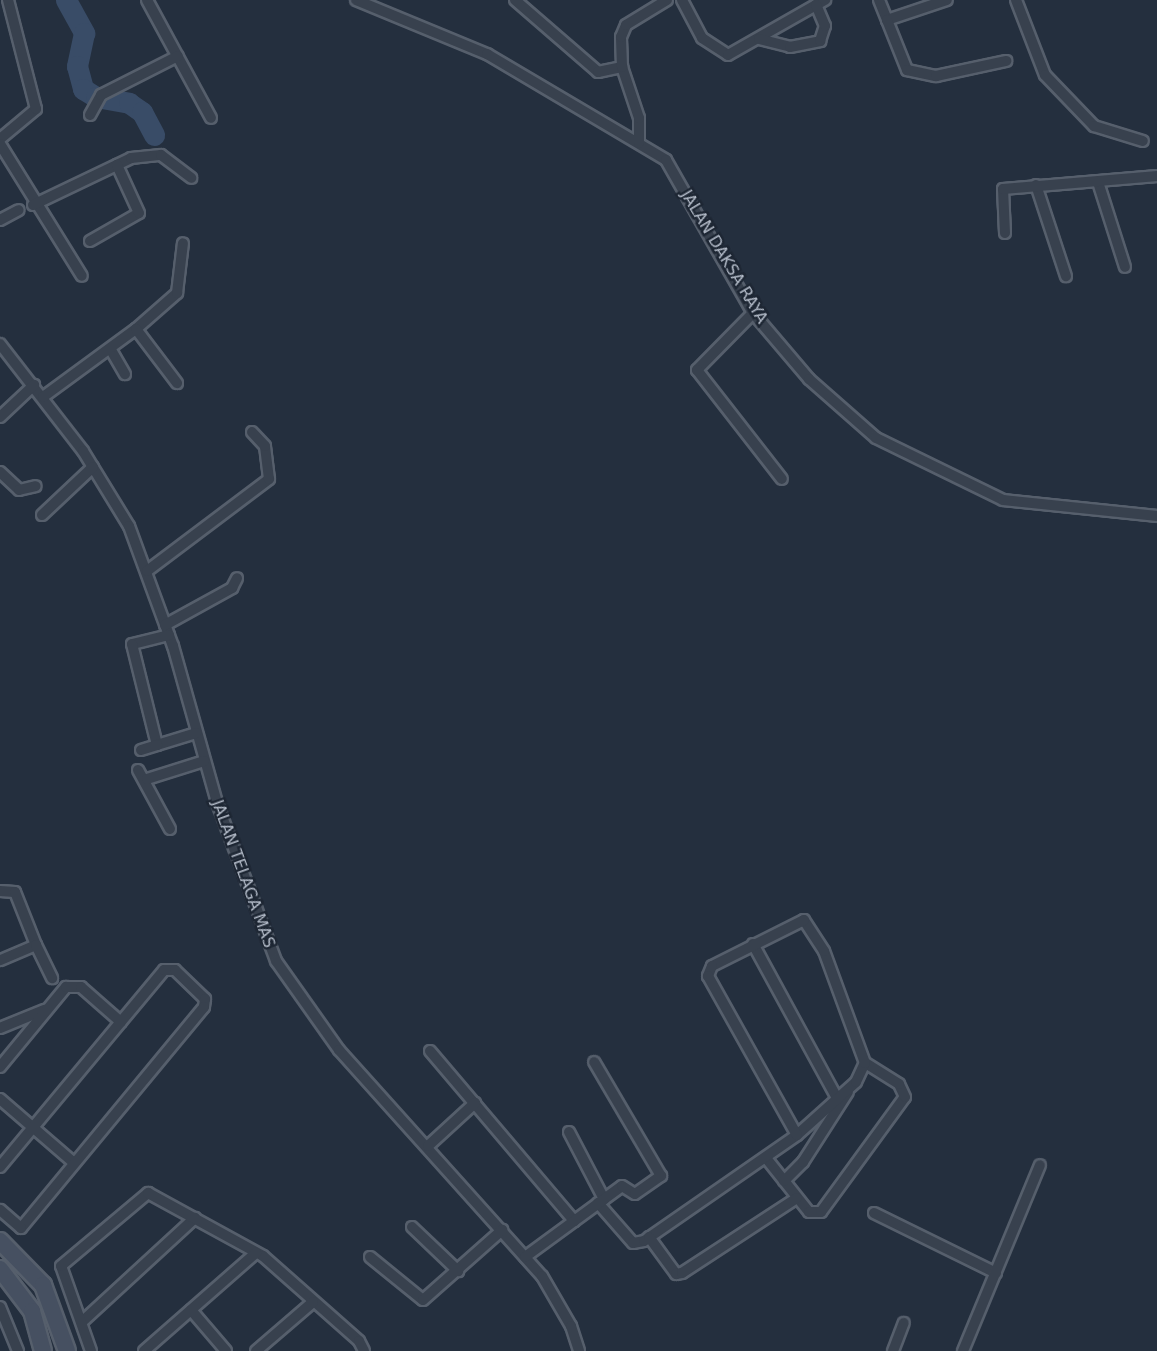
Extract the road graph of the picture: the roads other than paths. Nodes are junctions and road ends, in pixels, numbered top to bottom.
1 (8, 0) edge
2 (147, 0) edge
3 (356, 0) edge
4 (515, 0) edge
5 (667, 0) edge
6 (682, 0) edge
7 (879, 0) edge
8 (947, 0) edge
9 (1016, 0) edge
10 (821, 3) edge
11 (887, 20) junction
12 (759, 39) junction
13 (178, 56) junction
14 (1006, 61) dead end
15 (622, 67) junction
16 (90, 112) dead end
17 (211, 118) dead end
18 (0, 141) edge
19 (1143, 141) dead end
20 (639, 143) junction
21 (117, 165) junction
22 (1157, 176) edge
23 (190, 178) dead end
24 (1098, 182) junction
25 (1036, 185) junction
26 (33, 205) junction
27 (19, 210) dead end
28 (0, 220) edge
29 (1005, 232) dead end
30 (90, 241) dead end
31 (183, 243) dead end
32 (1125, 267) dead end
33 (82, 276) dead end
34 (1066, 276) dead end
35 (753, 313) junction
36 (136, 329) junction
37 (0, 344) edge
38 (111, 350) junction
39 (126, 374) dead end
40 (177, 383) dead end
41 (34, 385) junction
42 (43, 397) junction
43 (0, 417) edge
44 (252, 432) dead end
45 (93, 467) junction
46 (0, 472) edge
47 (782, 479) dead end
48 (36, 486) dead end
49 (42, 515) dead end
50 (1157, 516) edge
51 (147, 571) junction
52 (237, 578) dead end
53 (167, 630) junction
54 (196, 733) junction
55 (158, 745) junction
56 (141, 750) dead end
57 (204, 761) junction
58 (138, 770) dead end
59 (147, 779) junction
60 (170, 829) dead end
61 (0, 891) edge
62 (753, 944) junction
63 (36, 945) junction
64 (0, 960) edge
65 (52, 978) dead end
66 (44, 1011) junction
67 (121, 1022) junction
68 (0, 1028) edge
69 (430, 1051) dead end
70 (594, 1062) dead end
71 (865, 1063) junction
72 (0, 1066) edge
73 (849, 1089) junction
74 (837, 1098) junction
75 (475, 1103) junction
76 (2, 1106) edge
77 (32, 1127) junction
78 (570, 1132) dead end
79 (797, 1135) junction
80 (428, 1146) junction
81 (766, 1158) junction
82 (73, 1162) junction
83 (1040, 1165) dead end
84 (0, 1167) edge
85 (784, 1181) junction
86 (796, 1198) junction
87 (601, 1201) junction
88 (0, 1210) edge
89 (874, 1213) dead end
90 (195, 1218) junction
91 (574, 1221) junction
92 (412, 1227) dead end
93 (502, 1230) junction
94 (649, 1237) junction
95 (0, 1241) edge
96 (256, 1252) junction
97 (370, 1257) dead end
98 (525, 1257) junction
99 (0, 1269) edge
100 (458, 1271) junction
101 (996, 1273) junction
102 (313, 1302) junction
103 (0, 1307) edge
104 (191, 1310) junction
105 (84, 1320) junction
106 (904, 1323) dead end
107 (18, 1351) edge
108 (43, 1351) edge
109 (67, 1351) edge
110 (91, 1351) edge
111 (144, 1351) edge
112 (226, 1351) edge
113 (256, 1351) edge
114 (364, 1351) edge
115 (579, 1351) edge
116 (893, 1351) edge
117 (963, 1351) edge

1 - 18 street
2 - 13 street
3 - 20 street, JALAN DAKSA RAYA
4 - 15 street
5 - 15 street
6 - 12 street
7 - 11 street
8 - 11 street
9 - 19 street
10 - 12 street
10 - 12 street
11 - 14 street
13 - 16 street
13 - 17 street
15 - 20 street
18 - 26 street
20 - 35 street, JALAN DAKSA RAYA
21 - 23 street
21 - 26 street
21 - 30 street
22 - 24 street
24 - 25 street
24 - 32 street
25 - 29 street
25 - 34 street
26 - 33 street
27 - 28 street
31 - 36 street
35 - 47 street
35 - 50 street, JALAN DAKSA RAYA
36 - 38 street
36 - 40 street
37 - 41 street, JALAN TELAGA MAS
38 - 39 street
38 - 42 street
41 - 42 street, JALAN TELAGA MAS
41 - 43 street
42 - 45 street, JALAN TELAGA MAS
44 - 51 street
45 - 49 street
45 - 51 street, JALAN TELAGA MAS
46 - 48 street
51 - 53 street, JALAN TELAGA MAS
52 - 53 street
53 - 54 street, JALAN TELAGA MAS
53 - 55 street
54 - 55 street
54 - 57 street, JALAN TELAGA MAS
55 - 56 street
57 - 59 street
57 - 80 street, JALAN TELAGA MAS
58 - 59 street
59 - 60 street
61 - 63 street
62 - 71 street
62 - 74 street
62 - 79 street
63 - 64 street
63 - 65 street
66 - 67 street
66 - 68 street
66 - 72 street
67 - 77 street
67 - 82 street
69 - 75 street
70 - 87 street
71 - 73 street
71 - 86 street
73 - 74 street
73 - 85 street
74 - 79 street
75 - 80 street
75 - 91 street
76 - 77 street
77 - 82 street
77 - 84 street
78 - 87 street
79 - 81 street
80 - 93 street, JALAN TELAGA MAS
81 - 85 street
81 - 94 street
82 - 88 street
83 - 101 street
85 - 86 street
86 - 94 street
87 - 91 street
87 - 94 street
89 - 101 street
90 - 96 street
90 - 105 street
90 - 105 street
91 - 98 street
92 - 100 street
93 - 98 street, JALAN TELAGA MAS
93 - 100 street
95 - 109 street
96 - 102 street
96 - 104 street
97 - 100 street
98 - 115 street, JALAN TELAGA MAS
99 - 108 street
101 - 117 street
102 - 113 street
102 - 114 street
103 - 107 street
104 - 111 street
104 - 112 street
105 - 110 street
106 - 116 street

